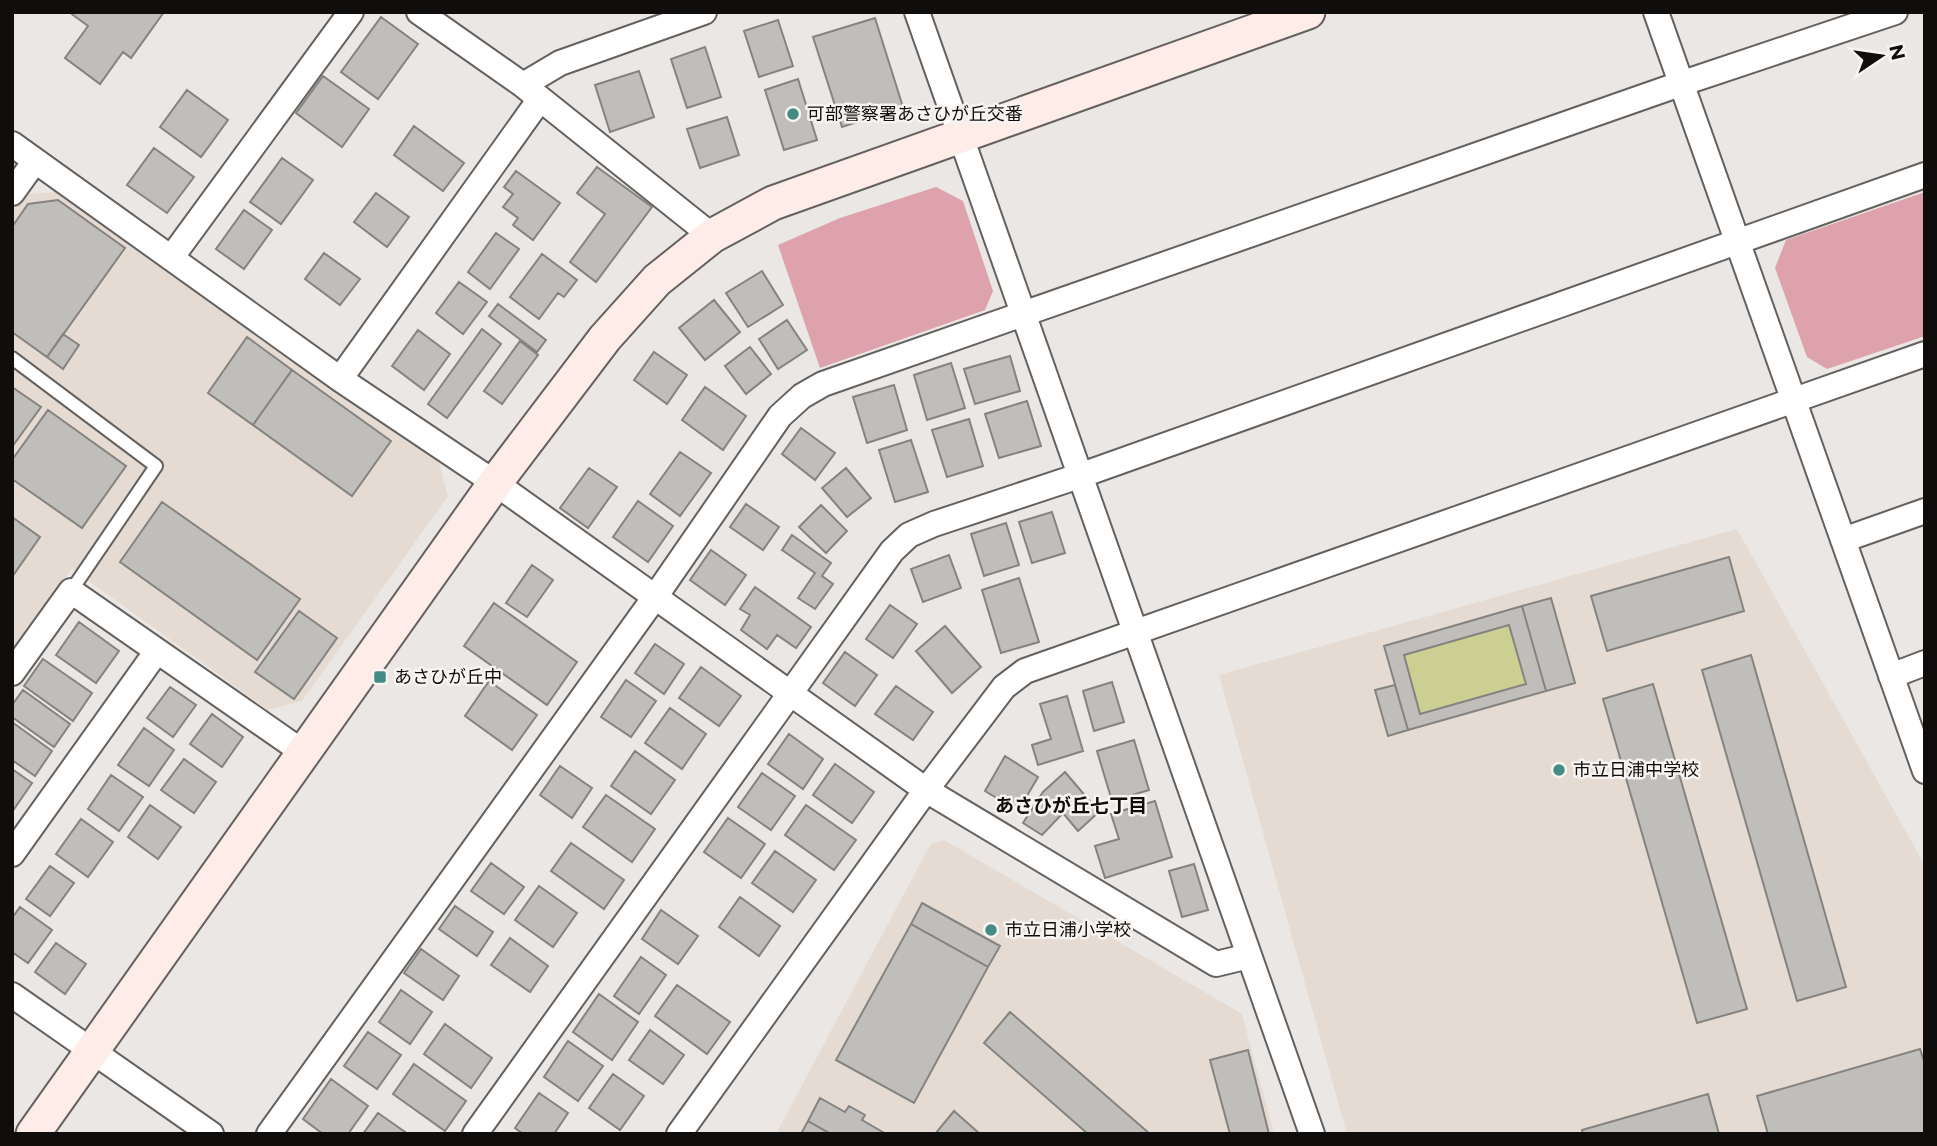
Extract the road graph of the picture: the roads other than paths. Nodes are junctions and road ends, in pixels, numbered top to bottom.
1 (351, 12) edge
2 (419, 12) edge
3 (704, 12) edge
4 (916, 12) edge
5 (1308, 12) edge
6 (1656, 12) edge
7 (1895, 12) edge
8 (1680, 84) junction
9 (532, 92) junction
10 (958, 135) junction
11 (12, 144) edge
12 (35, 161) junction
13 (1925, 175) edge
14 (12, 193) edge
15 (712, 236) junction
16 (1737, 241) junction
17 (171, 258) junction
18 (1022, 315) junction
19 (1925, 354) edge
20 (12, 358) edge
21 (340, 379) junction
22 (1793, 400) junction
23 (1079, 476) junction
24 (495, 483) junction
25 (1925, 511) edge
26 (1843, 540) junction
27 (71, 591) junction
28 (654, 597) junction
29 (1134, 632) junction
30 (157, 651) junction
31 (1925, 663) edge
32 (12, 673) edge
33 (1891, 676) junction
34 (790, 693) junction
35 (304, 754) junction
36 (1925, 771) edge
37 (926, 790) junction
38 (12, 854) edge
39 (1249, 956) junction
40 (12, 995) edge
41 (93, 1050) junction
42 (33, 1134) edge
43 (211, 1134) edge
44 (269, 1134) edge
45 (475, 1134) edge
46 (680, 1134) edge
47 (1312, 1134) edge

1 - 17 street
2 - 9 street
3 - 9 street
4 - 10 street
5 - 10 street
6 - 8 street
7 - 8 street
8 - 16 street
8 - 18 street
9 - 15 street
9 - 21 street
10 - 15 street
10 - 18 street
11 - 12 street
12 - 14 street
12 - 17 street
13 - 16 street
15 - 24 street
16 - 22 street
16 - 23 street
17 - 21 street
18 - 23 street
18 - 28 street
19 - 22 street
20 - 27 lane
21 - 24 street
22 - 26 street
22 - 29 street
23 - 29 street
23 - 34 street
24 - 28 street
24 - 35 street
25 - 26 street
26 - 33 street
27 - 30 street
27 - 32 street
28 - 34 street
28 - 44 street
29 - 37 street
29 - 39 street
30 - 35 street
30 - 38 street
31 - 33 street
33 - 36 street
34 - 37 street
34 - 45 street
35 - 41 street
37 - 39 street
37 - 46 street
39 - 47 street
40 - 41 street
41 - 42 street
41 - 43 street

